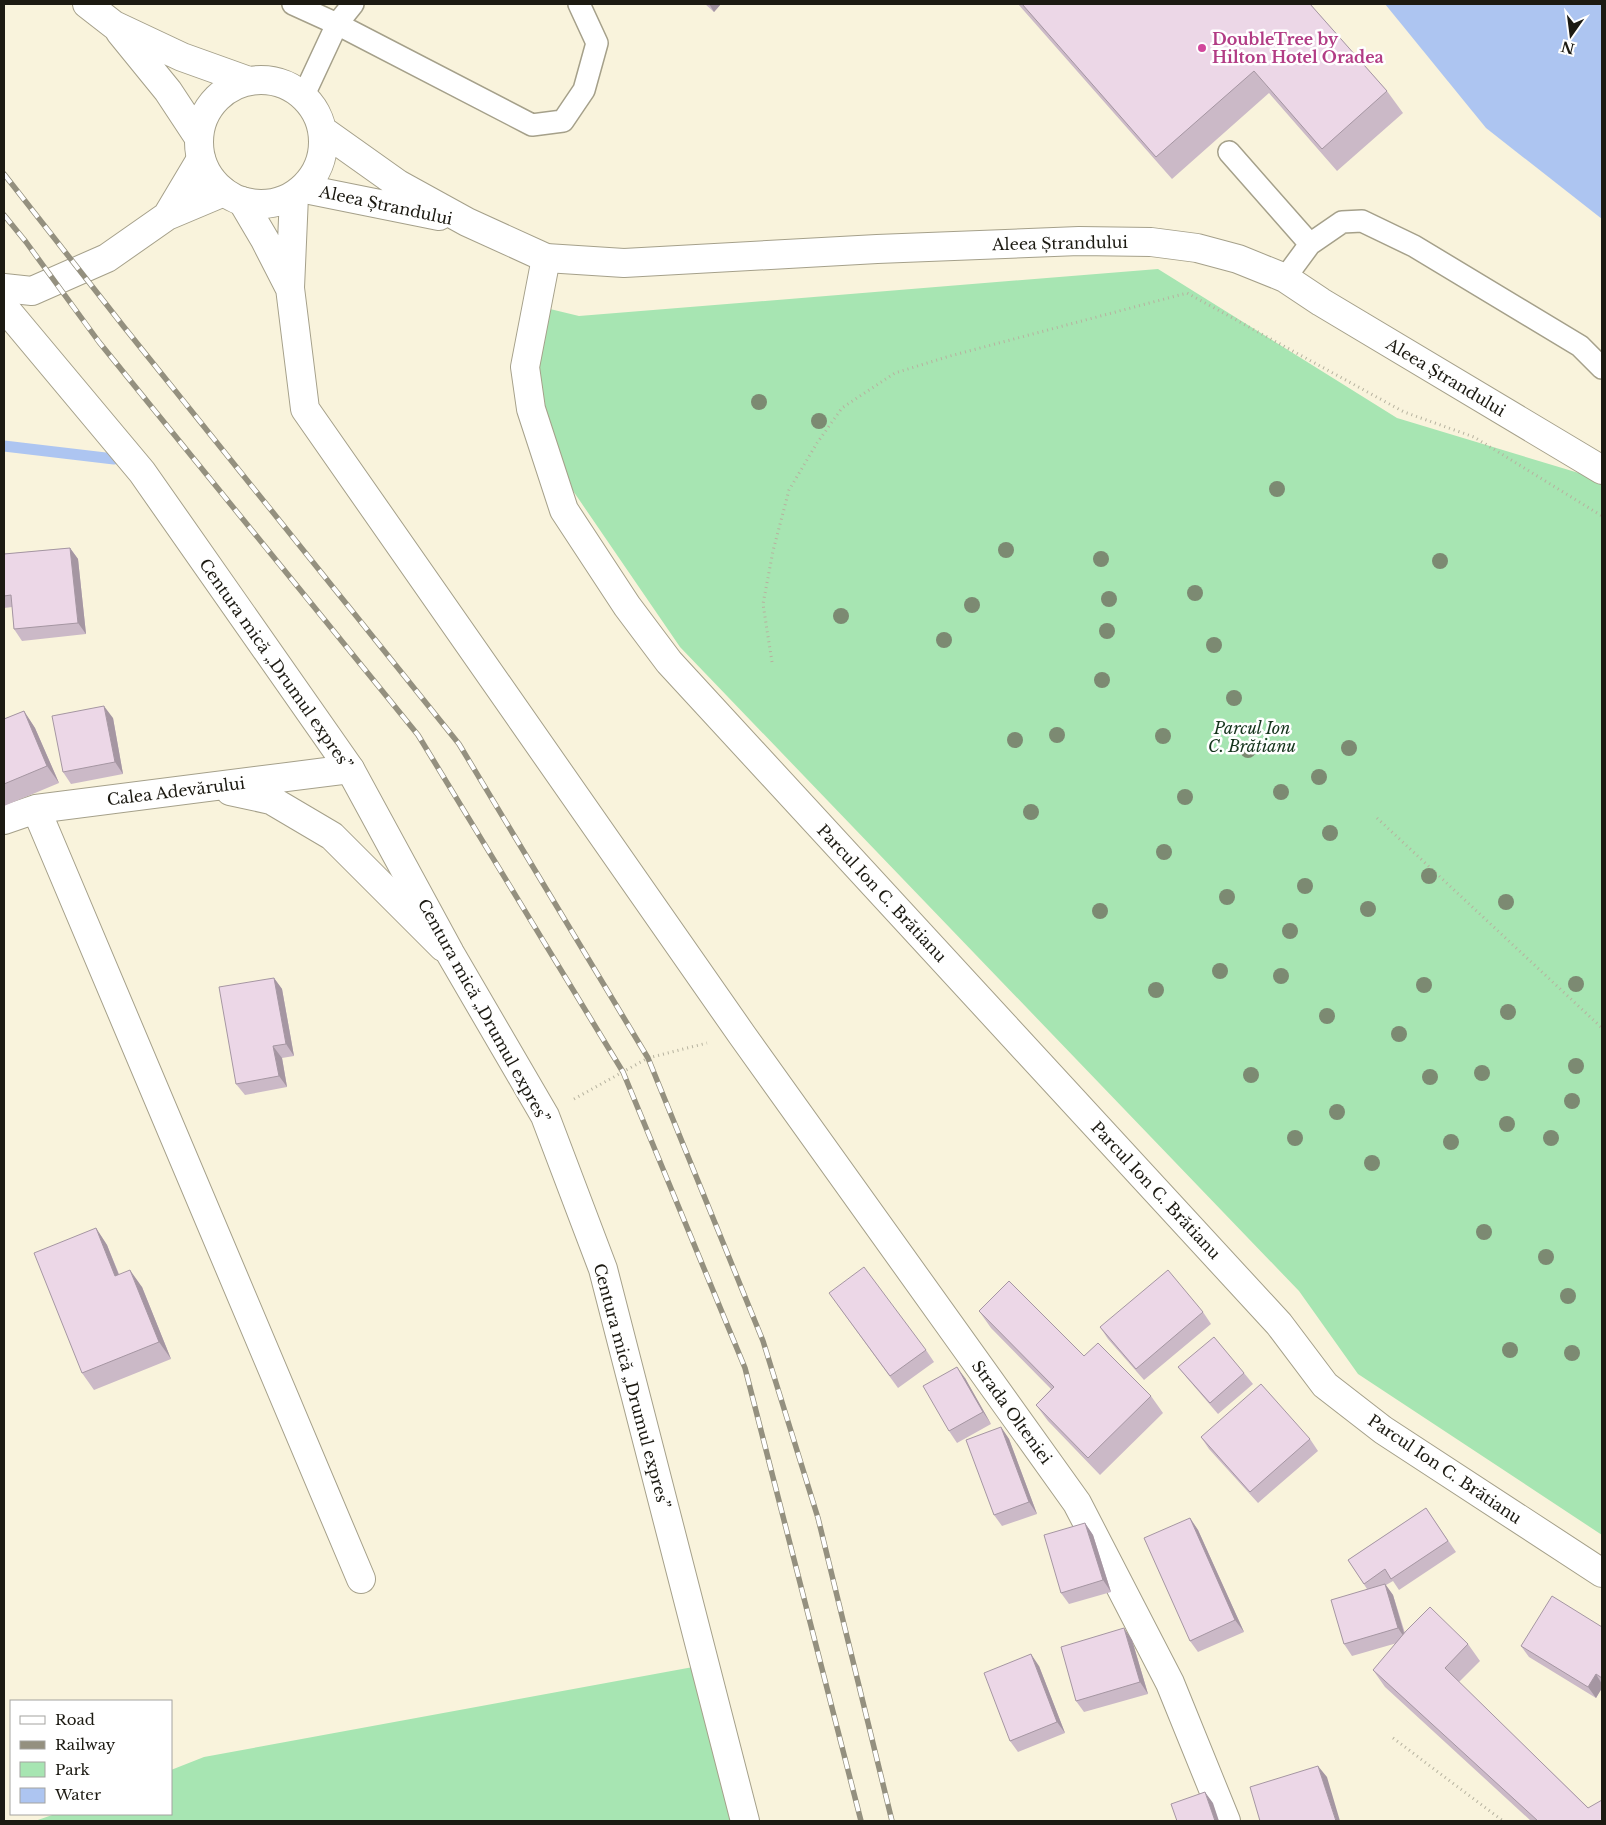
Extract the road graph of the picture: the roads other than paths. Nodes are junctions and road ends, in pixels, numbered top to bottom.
1 (87, 4) edge
2 (294, 4) edge
3 (353, 4) edge
4 (578, 4) edge
5 (337, 24) junction
6 (114, 25) junction
7 (249, 81) junction
8 (303, 97) junction
9 (322, 130) junction
10 (200, 149) junction
11 (1229, 152) dead end
12 (299, 192) junction
13 (233, 196) junction
14 (167, 216) junction
15 (467, 222) junction
16 (1310, 244) junction
17 (546, 258) junction
18 (1285, 278) junction
19 (4, 288) edge
20 (290, 288) junction
21 (4, 307) edge
22 (1602, 368) edge
23 (1602, 470) edge
24 (350, 769) junction
25 (212, 787) junction
26 (36, 809) junction
27 (4, 820) edge
28 (450, 953) junction
29 (1602, 1573) edge
30 (361, 1578) dead end
31 (744, 1821) edge
32 (1226, 1821) edge

1 - 6 street
2 - 5 lane
3 - 5 lane
4 - 5 lane
5 - 8 lane
6 - 7 street
6 - 10 street
7 - 8 street
7 - 10 street
8 - 9 street
9 - 12 street
9 - 15 street, Aleea Ștrandului
10 - 13 street
10 - 14 street
11 - 16 lane
12 - 13 street
12 - 15 street, Aleea Ștrandului
12 - 20 street
13 - 14 street
13 - 20 street
14 - 19 street
15 - 17 street, Aleea Ștrandului
16 - 18 lane
16 - 22 lane
17 - 18 street, Aleea Ștrandului
17 - 29 street, Parcul Ion C. Brătianu
18 - 23 street, Aleea Ștrandului
20 - 32 street, Strada Olteniei
21 - 24 street, Centura mică „Drumul expres”
24 - 25 street, Calea Adevărului
24 - 28 street, Centura mică „Drumul expres”
25 - 26 street, Calea Adevărului
25 - 28 street
26 - 27 street, Calea Adevărului
26 - 30 street
28 - 31 street, Centura mică „Drumul expres”

